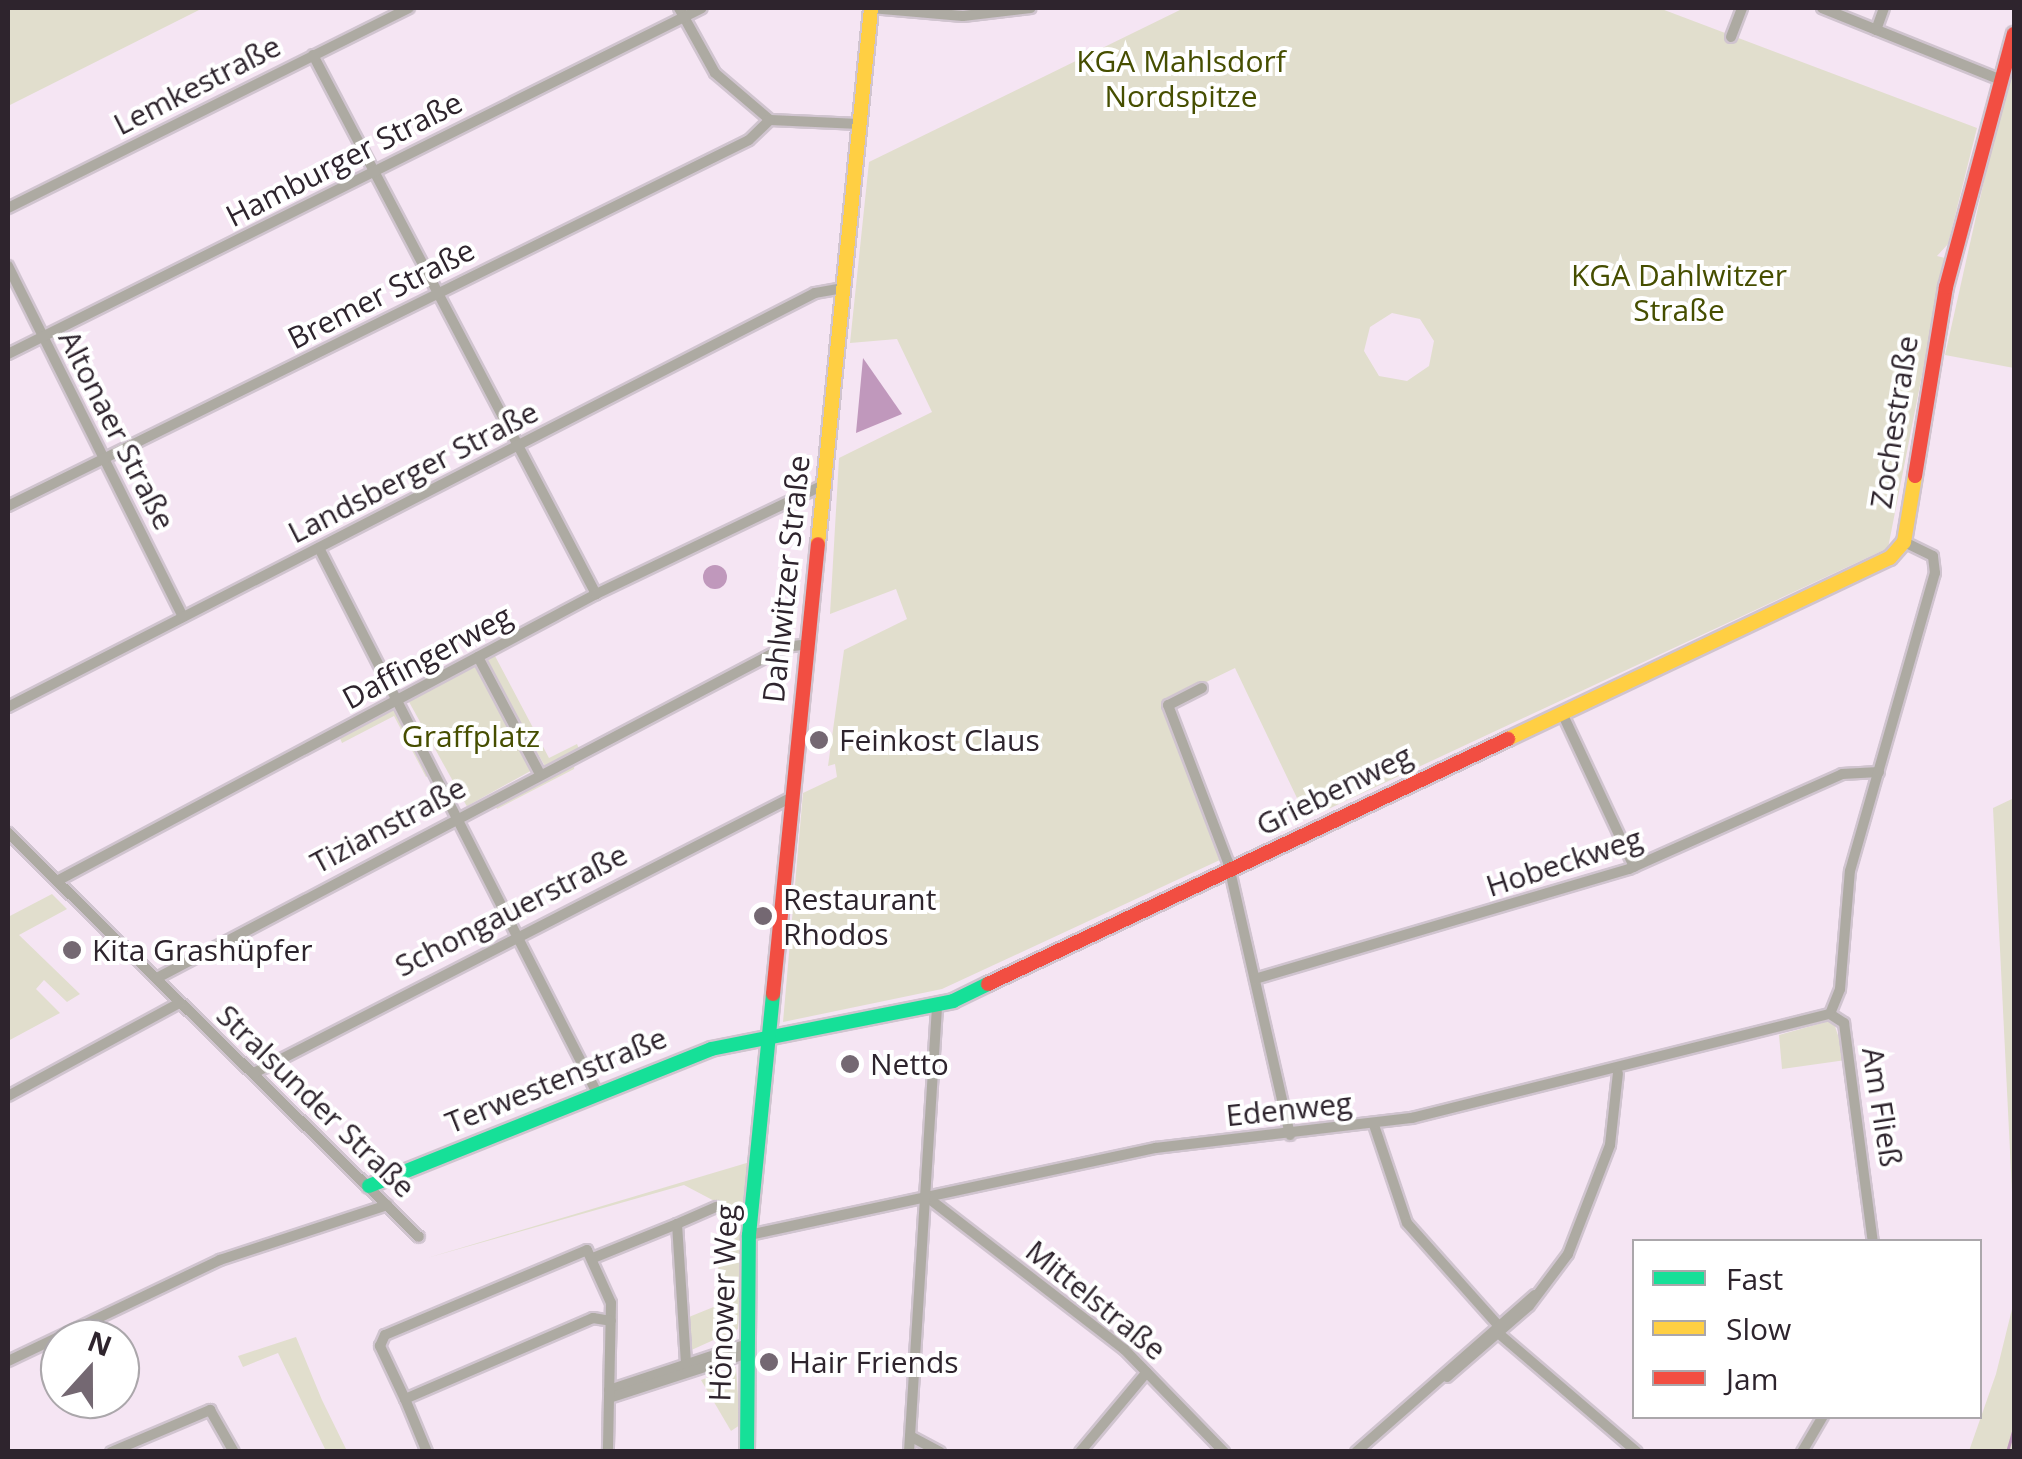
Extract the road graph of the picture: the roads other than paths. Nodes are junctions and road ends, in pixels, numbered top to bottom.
1 (409, 8) edge
2 (702, 8) edge
3 (871, 8) edge
4 (1031, 8) edge
5 (1742, 8) edge
6 (1822, 8) edge
7 (1884, 8) edge
8 (682, 12) edge
9 (1876, 30) junction
10 (2014, 34) edge
11 (1731, 37) dead end
12 (314, 55) junction
13 (1999, 79) junction
14 (770, 120) junction
15 (860, 124) junction
16 (374, 172) junction
17 (8, 208) edge
18 (8, 266) edge
19 (843, 288) junction
20 (437, 293) junction
21 (43, 337) junction
22 (8, 354) edge
23 (516, 448) junction
24 (103, 458) junction
25 (824, 485) junction
26 (8, 506) edge
27 (1904, 542) junction
28 (319, 548) junction
29 (596, 594) junction
30 (183, 617) junction
31 (808, 644) junction
32 (478, 658) junction
33 (1202, 688) dead end
34 (400, 701) junction
35 (8, 707) edge
36 (1562, 713) junction
37 (1879, 772) junction
38 (540, 774) junction
39 (792, 797) junction
40 (459, 816) junction
41 (8, 833) edge
42 (1634, 867) junction
43 (1850, 870) joint
44 (1229, 871) junction
45 (57, 881) junction
46 (518, 935) junction
47 (156, 978) junction
48 (1254, 979) junction
49 (179, 1003) junction
50 (937, 1006) junction
51 (1830, 1014) junction
52 (768, 1039) junction
53 (254, 1073) junction
54 (1618, 1073) junction
55 (597, 1093) junction
56 (8, 1096) edge
57 (1374, 1124) junction
58 (1290, 1135) junction
59 (756, 1157) joint
60 (369, 1186) junction
61 (927, 1197) junction
62 (387, 1206) junction
63 (716, 1207) dead end
64 (678, 1224) junction
65 (749, 1236) junction
66 (419, 1237) dead end
67 (1873, 1239) edge
68 (593, 1258) junction
69 (611, 1321) junction
70 (1496, 1328) junction
71 (745, 1350) junction
72 (8, 1361) edge
73 (686, 1365) junction
74 (1147, 1372) junction
75 (609, 1394) junction
76 (405, 1399) junction
77 (1821, 1419) edge
78 (910, 1436) junction
79 (112, 1452) edge
80 (234, 1452) edge
81 (427, 1452) edge
82 (608, 1452) edge
83 (747, 1452) edge
84 (909, 1452) edge
85 (940, 1452) edge
86 (1080, 1452) edge
87 (1224, 1452) edge
88 (1356, 1452) edge
89 (1637, 1452) edge
90 (1802, 1452) edge

1 - 12 street, Lemkestraße
2 - 8 street, Hamburger Straße
3 - 4 street
3 - 15 street, Dahlwitzer Straße
5 - 11 street
6 - 9 street
7 - 9 street
8 - 14 street
8 - 16 street, Hamburger Straße
9 - 13 street
10 - 13 street, Zochestraße
12 - 16 street
12 - 17 street, Lemkestraße
13 - 27 street, Zochestraße
14 - 15 street
14 - 20 street, Bremer Straße
15 - 19 street, Dahlwitzer Straße
16 - 20 street
16 - 21 street, Hamburger Straße
18 - 21 street, Altonaer Straße
19 - 23 street, Landsberger Straße
19 - 25 street, Dahlwitzer Straße
20 - 23 street
20 - 24 street, Bremer Straße
21 - 22 street, Hamburger Straße
21 - 24 street, Altonaer Straße
23 - 28 street, Landsberger Straße
23 - 29 street
24 - 26 street, Bremer Straße
24 - 30 street, Altonaer Straße
25 - 29 street, Daffingerweg
25 - 31 street, Dahlwitzer Straße
27 - 36 street, Griebenweg
27 - 37 street, Zochestraße
28 - 30 street, Landsberger Straße
28 - 34 street
29 - 32 street, Daffingerweg
30 - 35 street, Landsberger Straße
31 - 38 street, Tizianstraße
31 - 39 street, Dahlwitzer Straße
32 - 34 street, Daffingerweg
32 - 38 street
33 - 44 street
34 - 40 street
34 - 45 street, Daffingerweg
36 - 42 street
36 - 44 street, Griebenweg
37 - 42 street, Hobeckweg
37 - 43 street, Zochestraße
38 - 40 street, Tizianstraße
39 - 46 street, Schongauerstraße
39 - 52 street, Dahlwitzer Straße
40 - 46 street
40 - 47 street, Tizianstraße
41 - 45 street, Stralsunder Straße
42 - 48 street, Hobeckweg
43 - 51 street, Am Fließ
44 - 48 street
44 - 50 street, Griebenweg
45 - 47 street, Stralsunder Straße
46 - 53 street, Schongauerstraße
46 - 55 street
47 - 49 street, Stralsunder Straße
48 - 58 street
49 - 53 street, Stralsunder Straße
49 - 56 street
50 - 52 street, Griebenweg
50 - 61 street
51 - 54 street, Edenweg
51 - 67 street, Am Fließ
52 - 55 street, Terwestenstraße
52 - 59 street, Dahlwitzer Straße
53 - 60 street, Stralsunder Straße
54 - 57 street, Edenweg
54 - 70 street
55 - 60 street, Terwestenstraße
57 - 58 street, Edenweg
57 - 70 street
58 - 61 street, Edenweg
59 - 65 street, Hönower Weg
60 - 62 street, Stralsunder Straße
61 - 65 street, Edenweg
61 - 74 street, Mittelstraße
61 - 78 street
62 - 66 street, Stralsunder Straße
62 - 72 street
63 - 64 street
64 - 68 street
64 - 73 street
65 - 71 street, Hönower Weg
68 - 69 street
68 - 76 street
69 - 75 street
69 - 76 street
70 - 88 street
70 - 89 street
71 - 73 street
71 - 75 street
71 - 83 street, Hönower Weg
73 - 75 street
74 - 86 street
74 - 87 street, Mittelstraße
75 - 82 street
76 - 81 street
77 - 90 street
78 - 84 street
78 - 85 street
79 - 80 street

